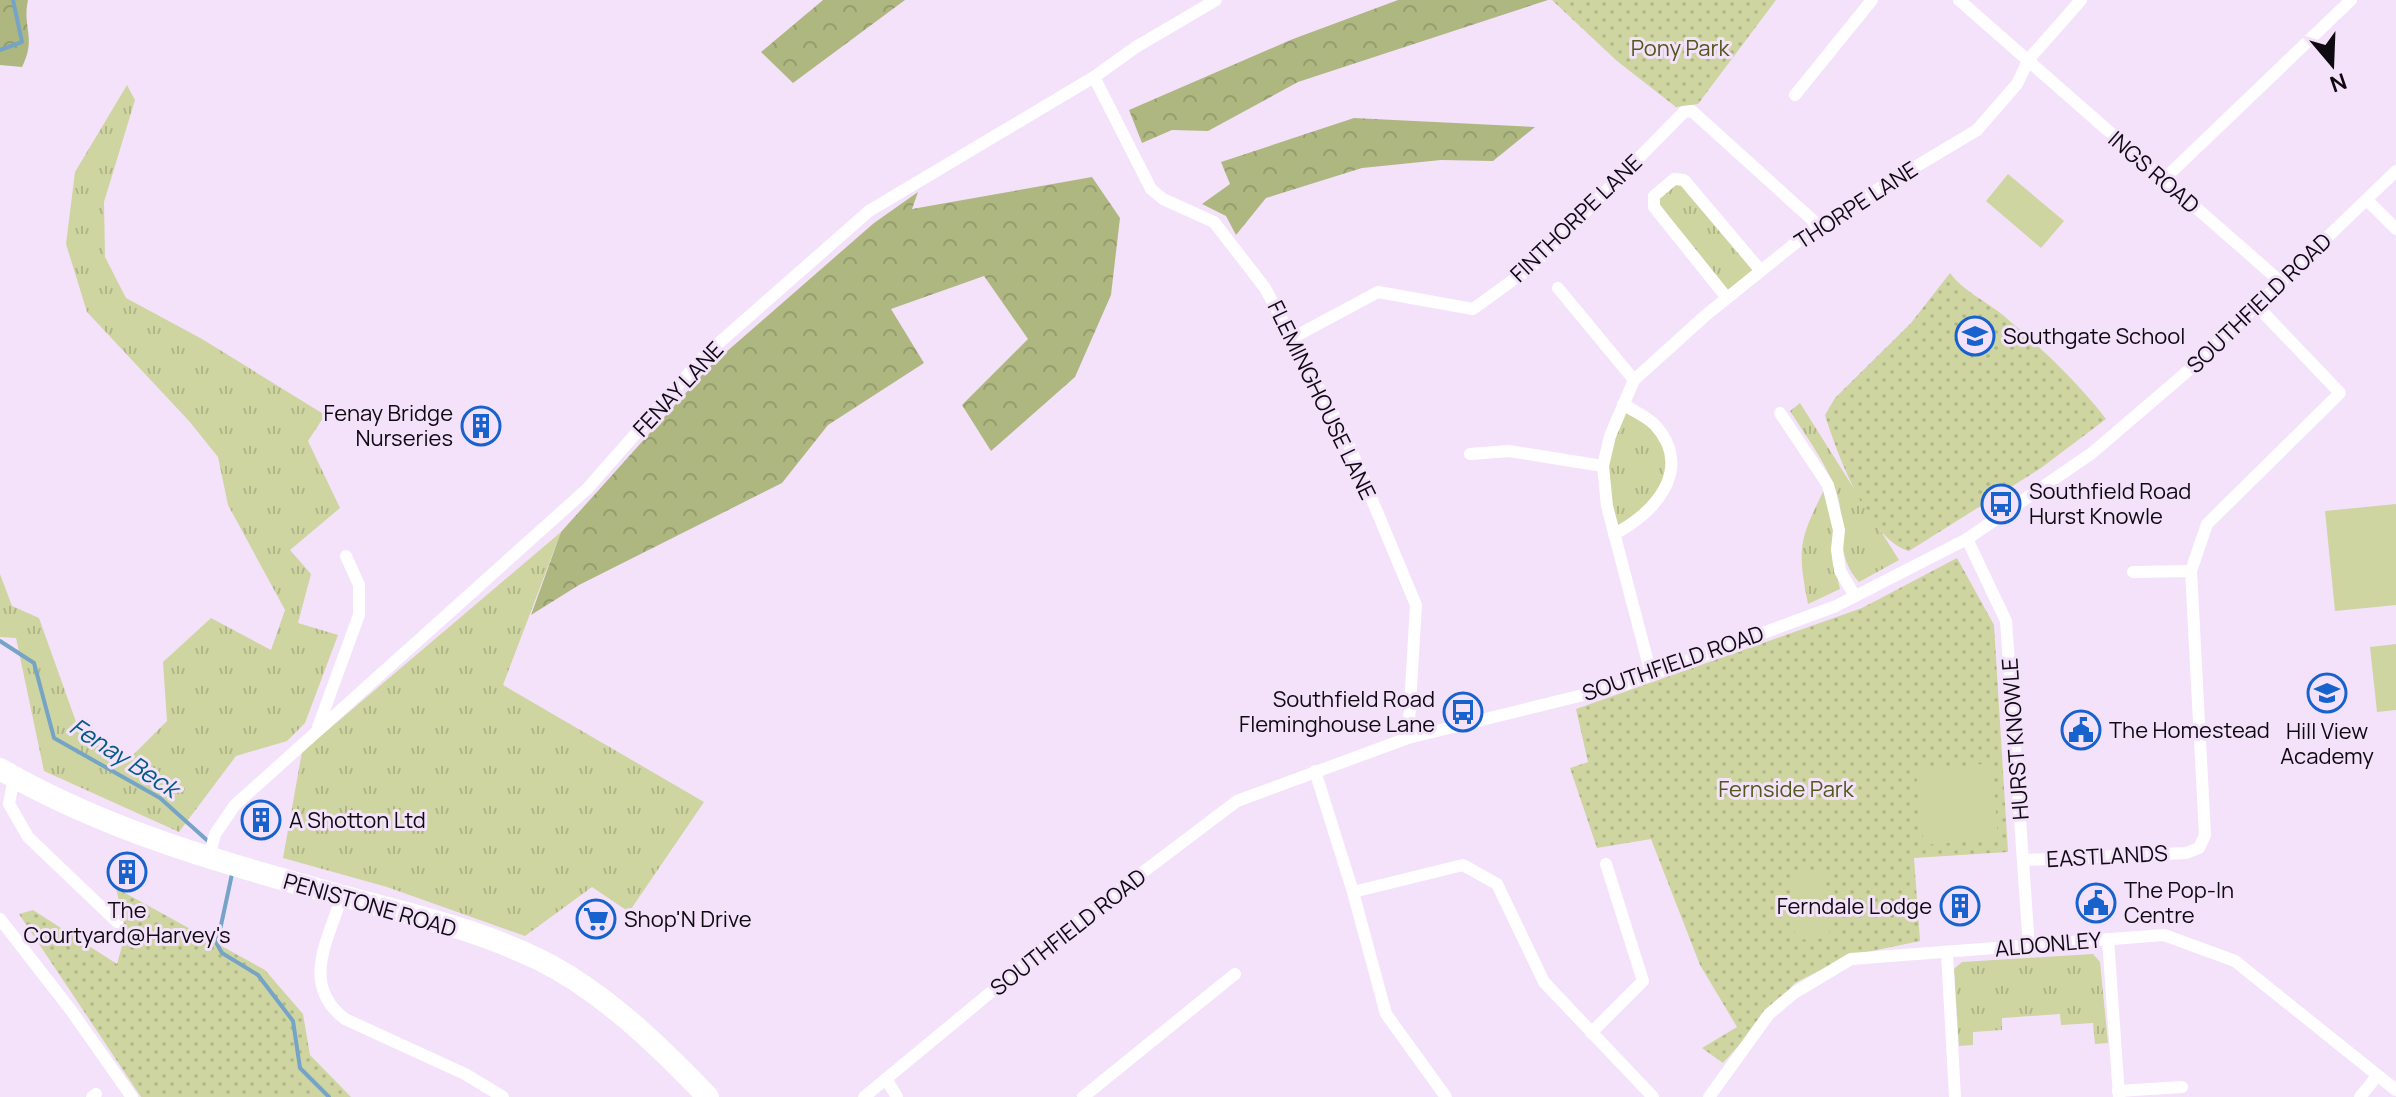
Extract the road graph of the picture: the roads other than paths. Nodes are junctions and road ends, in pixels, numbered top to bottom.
1 (1216, 0) edge
2 (1872, 0) edge
3 (1959, 0) edge
4 (2081, 0) edge
5 (2351, 0) edge
6 (2029, 59) junction
7 (1094, 77) junction
8 (1795, 95) dead end
9 (2396, 171) edge
10 (2162, 181) junction
11 (2367, 200) junction
12 (1818, 225) junction
13 (2396, 229) edge
14 (1761, 271) junction
15 (2282, 283) junction
16 (1558, 288) dead end
17 (1727, 298) junction
18 (2257, 306) junction
19 (1294, 337) junction
20 (1634, 380) junction
21 (1623, 404) junction
22 (1780, 413) dead end
23 (1470, 454) dead end
24 (1603, 466) junction
25 (1614, 534) junction
26 (1967, 539) junction
27 (346, 556) dead end
28 (2191, 571) junction
29 (2133, 572) dead end
30 (1855, 596) junction
31 (1651, 674) junction
32 (318, 728) junction
33 (1408, 738) junction
34 (1315, 771) junction
35 (7, 773) edge
36 (209, 857) junction
37 (2024, 860) junction
38 (1606, 864) dead end
39 (1353, 892) junction
40 (342, 896) junction
41 (0, 919) edge
42 (117, 922) dead end
43 (5, 936) edge
44 (2108, 939) junction
45 (2029, 947) junction
46 (1947, 953) junction
47 (1235, 974) dead end
48 (1591, 1033) junction
49 (2377, 1076) junction
50 (886, 1079) junction
51 (2182, 1087) dead end
52 (2396, 1090) edge
53 (2118, 1094) edge
54 (132, 1097) edge
55 (503, 1097) edge
56 (708, 1097) edge
57 (864, 1097) edge
58 (897, 1097) edge
59 (1083, 1097) edge
60 (1446, 1097) edge
61 (1653, 1097) edge
62 (1709, 1097) edge
63 (1955, 1097) edge
64 (2360, 1097) edge

1 - 7 street, FENAY LANE
2 - 8 street
3 - 6 street, INGS ROAD
4 - 6 street, THORPE LANE
5 - 10 street
6 - 10 street, INGS ROAD
6 - 12 street, THORPE LANE
7 - 19 street, FLEMINGHOUSE LANE
7 - 32 street, FENAY LANE
9 - 11 street, SOUTHFIELD ROAD
10 - 15 street, INGS ROAD
11 - 13 street
11 - 15 street, SOUTHFIELD ROAD
12 - 14 street, THORPE LANE
12 - 19 street, FINTHORPE LANE
14 - 17 street, THORPE LANE
14 - 17 street
15 - 18 street, SOUTHFIELD ROAD
16 - 20 street
17 - 20 street, THORPE LANE
18 - 26 street, SOUTHFIELD ROAD
18 - 28 street, EASTLANDS
19 - 33 street, FLEMINGHOUSE LANE
20 - 21 street, THORPE LANE
21 - 24 street, THORPE LANE
21 - 25 street
22 - 30 street
23 - 24 street
24 - 25 street, THORPE LANE
25 - 31 street, THORPE LANE
26 - 30 street, SOUTHFIELD ROAD
26 - 37 street, HURST KNOWLE
27 - 32 street
28 - 29 street
28 - 37 street, EASTLANDS
30 - 31 street, SOUTHFIELD ROAD
31 - 33 street, SOUTHFIELD ROAD
32 - 36 street, FENAY LANE
33 - 34 street, SOUTHFIELD ROAD
34 - 39 street
34 - 50 street, SOUTHFIELD ROAD
35 - 36 highway, PENISTONE ROAD
35 - 42 street
36 - 40 highway, PENISTONE ROAD
37 - 45 street, HURST KNOWLE
38 - 48 street
39 - 48 street
39 - 60 street
40 - 55 street
40 - 56 highway, PENISTONE ROAD
41 - 43 street
43 - 54 street
44 - 45 street, ALDONLEY
44 - 49 street, ALDONLEY
44 - 53 street
45 - 46 street, ALDONLEY
46 - 62 street, ALDONLEY
46 - 63 street
47 - 59 street
48 - 61 street
49 - 52 street, ALDONLEY
49 - 64 street
50 - 57 street, SOUTHFIELD ROAD
50 - 58 street
51 - 53 street

